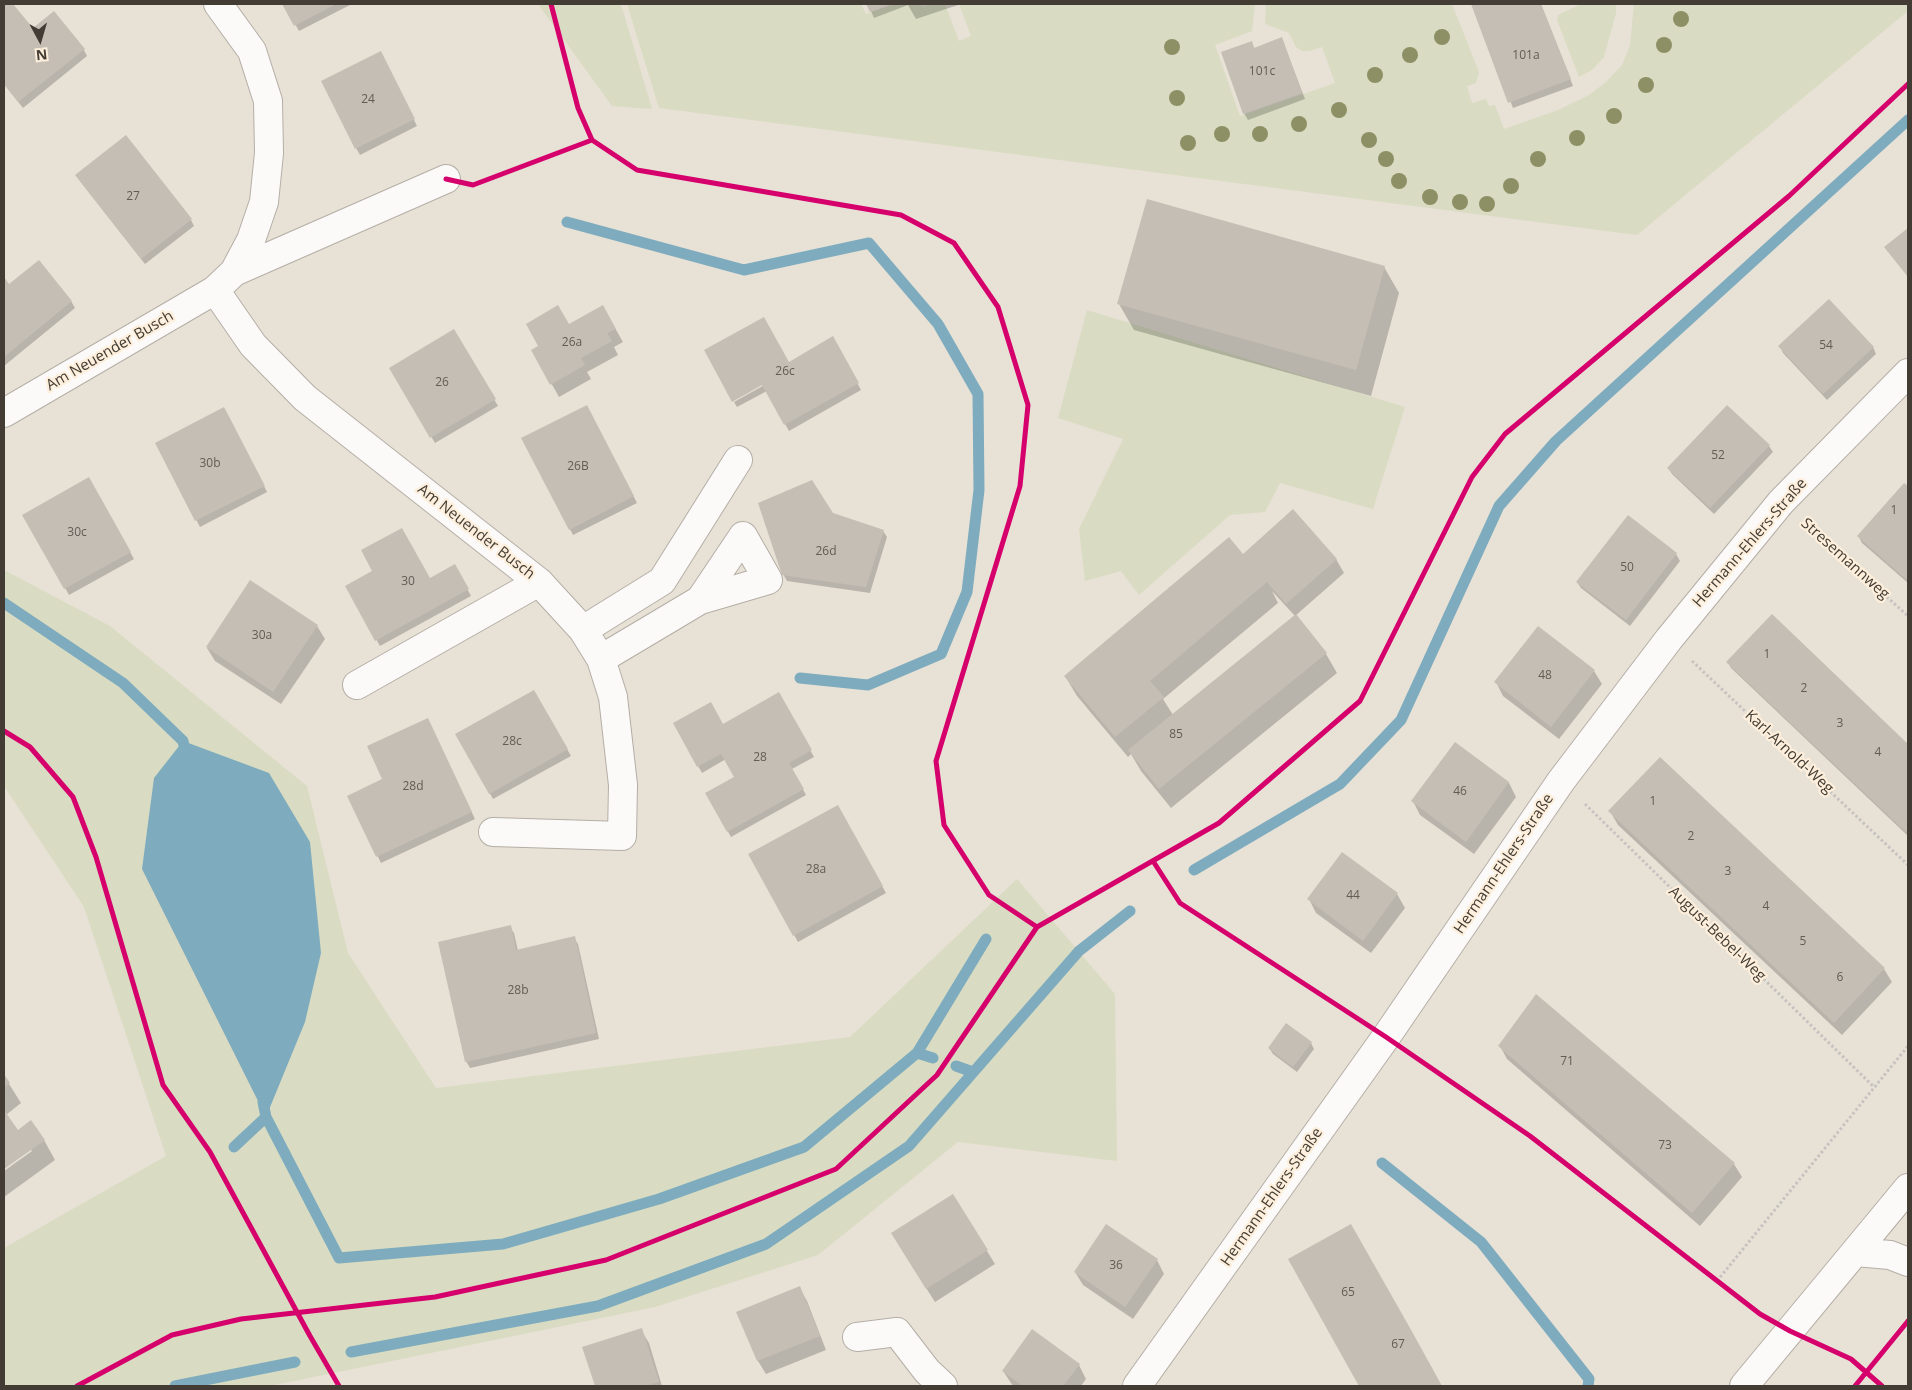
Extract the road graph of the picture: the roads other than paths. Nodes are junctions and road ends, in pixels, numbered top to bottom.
1 (218, 4) edge
2 (446, 179) dead end
3 (225, 281) junction
4 (1908, 373) edge
5 (4, 412) edge
6 (738, 460) dead end
7 (539, 582) junction
8 (700, 600) dead end
9 (583, 630) junction
10 (601, 659) junction
11 (357, 685) dead end
12 (493, 832) dead end
13 (1908, 1188) edge
14 (1856, 1252) junction
15 (1908, 1262) edge
16 (857, 1337) dead end
17 (943, 1386) edge
18 (1138, 1386) edge
19 (1744, 1386) edge

1 - 3 street
2 - 3 street
3 - 5 street, Am Neuender Busch
3 - 7 street, Am Neuender Busch
4 - 18 street, Hermann-Ehlers-Straße
6 - 9 street
7 - 9 street, Am Neuender Busch
7 - 11 street
8 - 10 street
9 - 10 street, Am Neuender Busch
10 - 12 street, Am Neuender Busch
13 - 14 street
14 - 15 street
14 - 19 street
16 - 17 street

